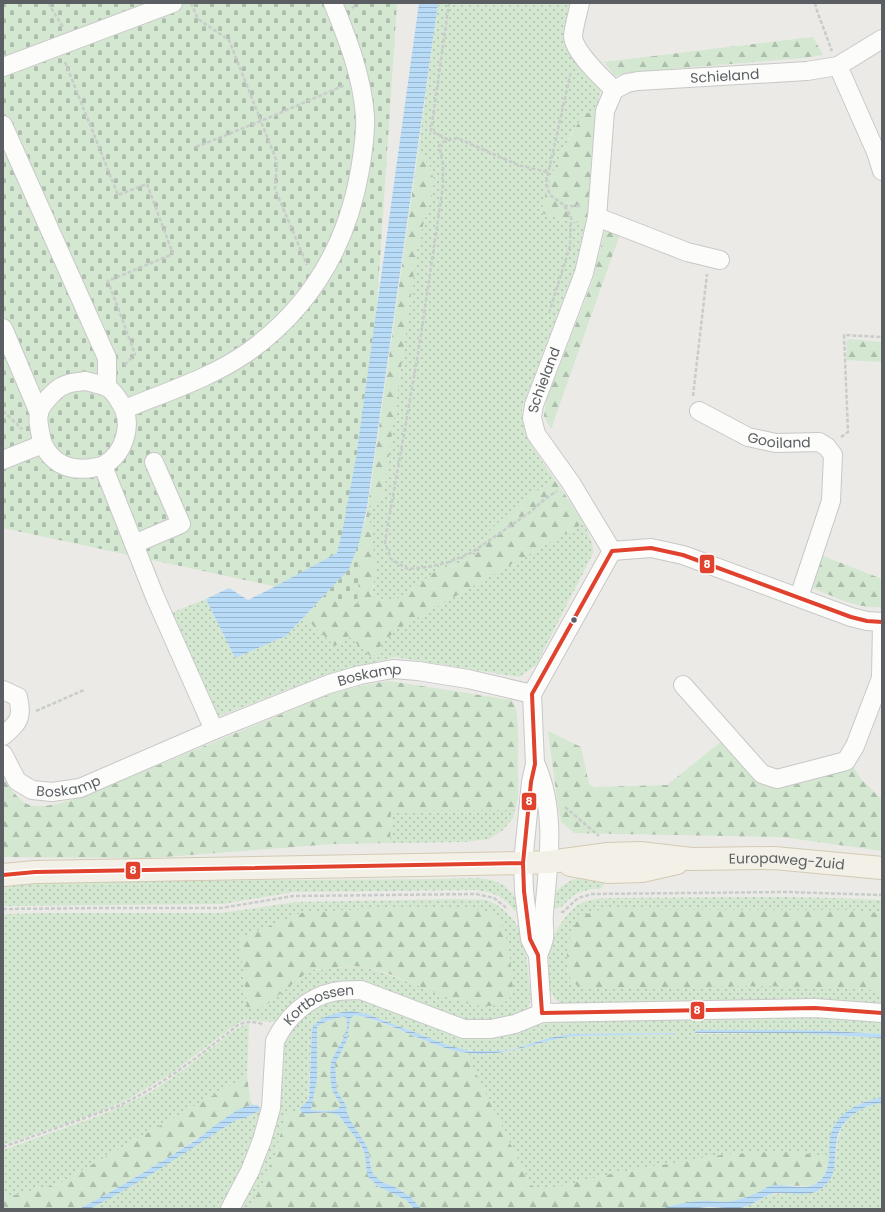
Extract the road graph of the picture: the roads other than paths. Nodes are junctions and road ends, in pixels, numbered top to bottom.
1 (174, 3) edge
2 (333, 3) edge
3 (580, 3) edge
4 (882, 40) edge
5 (838, 66) junction
6 (3, 68) edge
7 (614, 90) junction
8 (3, 125) edge
9 (882, 171) edge
10 (597, 217) junction
11 (715, 259) road end
12 (3, 328) edge
13 (107, 379) junction
14 (125, 409) junction
15 (699, 410) road end
16 (39, 413) junction
17 (43, 444) junction
18 (3, 460) edge
19 (154, 462) dead end
20 (103, 466) junction
21 (134, 544) junction
22 (612, 551) junction
23 (799, 597) junction
24 (882, 622) edge
25 (683, 684) dead end
26 (3, 690) edge
27 (532, 694) junction
28 (876, 714) edge
29 (214, 730) junction
30 (3, 736) edge
31 (3, 754) edge
32 (535, 764) junction
33 (549, 862) junction
34 (522, 863) junction
35 (882, 868) edge
36 (3, 870) edge
37 (35, 872) junction
38 (3, 875) edge
39 (535, 915) junction
40 (542, 1012) junction
41 (882, 1013) edge
42 (230, 1209) edge

1 - 6 street
2 - 14 street
3 - 7 street
4 - 5 street, Schieland
5 - 7 street, Schieland
5 - 9 street
7 - 10 street, Schieland
8 - 13 street
10 - 11 street
10 - 22 street, Schieland
12 - 16 street
13 - 14 street
13 - 16 street
14 - 20 street
15 - 23 street, Gooiland
16 - 17 street
17 - 18 street
17 - 20 street
19 - 21 street
20 - 21 street
21 - 29 street
22 - 23 street
22 - 27 street
23 - 24 street
24 - 28 street
25 - 28 street
26 - 30 street
27 - 29 street, Boskamp
27 - 32 street
29 - 31 street, Boskamp
32 - 33 street
32 - 34 street
33 - 34 main road, Europaweg-Zuid
33 - 35 main road, Europaweg-Zuid
33 - 39 street
34 - 37 main road, Europaweg-Zuid
34 - 39 street
36 - 37 main road, Europaweg-Zuid
37 - 38 main road, Europaweg-Zuid
39 - 40 street
40 - 41 street, Kortbossen
40 - 42 street, Kortbossen

